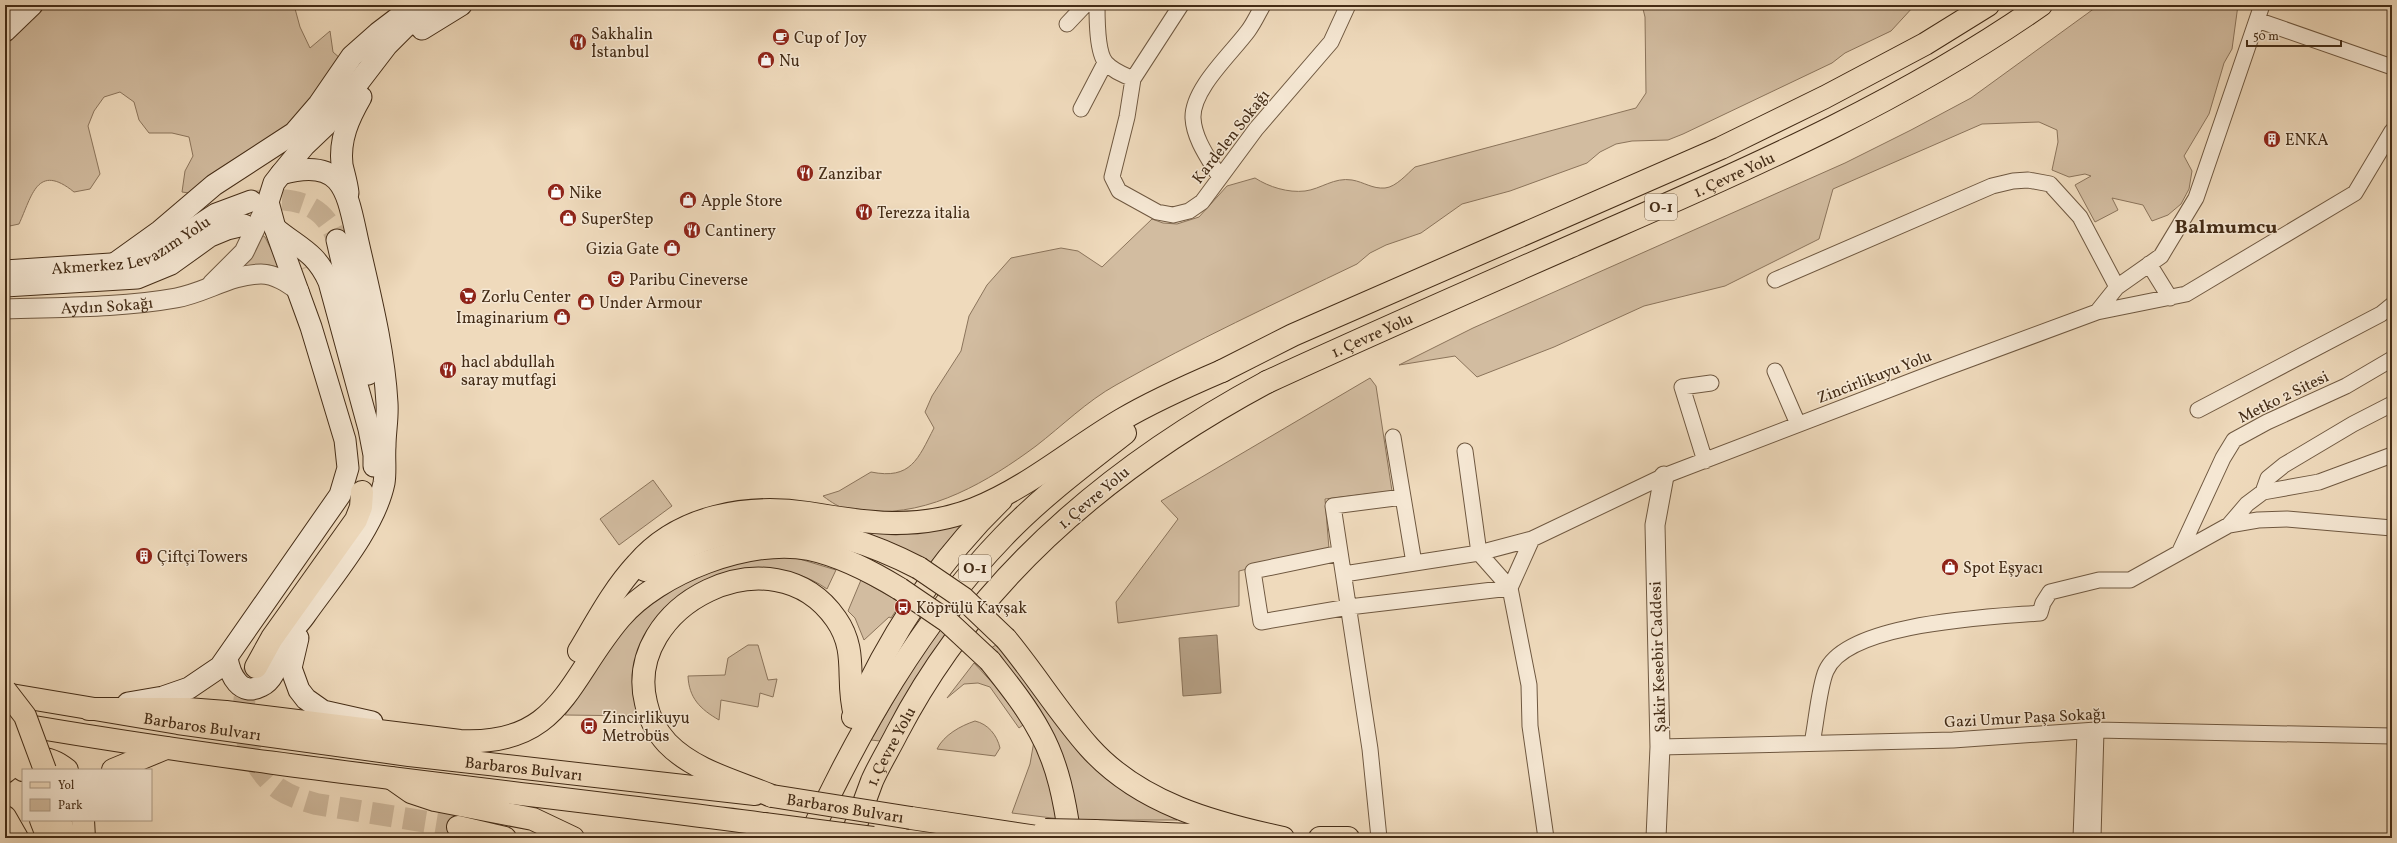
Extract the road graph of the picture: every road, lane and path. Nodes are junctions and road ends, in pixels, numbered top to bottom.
1 (10, 5) edge
2 (32, 5) edge
3 (417, 5) edge
4 (434, 5) edge
5 (461, 5) edge
6 (1085, 5) edge
7 (1097, 5) edge
8 (1182, 5) edge
9 (1263, 5) edge
10 (1348, 5) edge
11 (1988, 5) edge
12 (2041, 5) edge
13 (2262, 5) edge
14 (5, 10) edge
15 (2257, 20) junction
16 (1068, 24) dead end
17 (5, 31) edge
18 (1105, 63) junction
19 (2392, 68) edge
20 (1133, 79) junction
21 (1081, 109) dead end
22 (2392, 131) edge
23 (281, 174) junction
24 (1219, 176) junction
25 (259, 202) junction
26 (349, 203) junction
27 (244, 226) dead end
28 (275, 228) junction
29 (337, 240) tunnel mouth
30 (114, 264) junction
31 (2149, 264) junction
32 (306, 268) tunnel mouth
33 (5, 271) edge
34 (1775, 280) dead end
35 (5, 286) edge
36 (2117, 287) junction
37 (207, 288) junction
38 (299, 291) junction
39 (2170, 298) junction
40 (2392, 305) edge
41 (5, 309) edge
42 (2098, 312) junction
43 (2392, 359) edge
44 (1222, 371) junction
45 (1774, 371) dead end
46 (1712, 383) dead end
47 (2392, 404) edge
48 (2198, 410) dead end
49 (1798, 424) junction
50 (1393, 437) dead end
51 (385, 445) junction
52 (1465, 451) dead end
53 (2392, 456) edge
54 (1705, 461) junction
55 (1664, 476) junction
56 (1013, 489) junction
57 (362, 492) junction
58 (2263, 492) junction
59 (1403, 497) junction
60 (2229, 525) junction
61 (2392, 528) edge
62 (1532, 539) junction
63 (2180, 551) junction
64 (1479, 553) junction
65 (1340, 554) junction
66 (1414, 563) junction
67 (1344, 574) junction
68 (1510, 588) junction
69 (1349, 607) junction
70 (604, 610) junction
71 (306, 614) junction
72 (227, 658) junction
73 (256, 667) tunnel mouth
74 (5, 690) edge
75 (5, 694) edge
76 (89, 709) junction
77 (549, 715) junction
78 (855, 715) junction
79 (5, 722) edge
80 (5, 728) edge
81 (2090, 731) junction
82 (413, 734) junction
83 (2392, 736) edge
84 (1812, 743) junction
85 (1660, 747) junction
86 (166, 748) junction
87 (16, 768) edge
88 (45, 769) edge
89 (65, 769) edge
90 (115, 769) edge
91 (391, 778) junction
92 (772, 796) junction
93 (2089, 802) junction
94 (5, 817) edge
95 (41, 821) edge
96 (60, 821) edge
97 (83, 821) edge
98 (86, 821) edge
99 (458, 828) tunnel mouth
100 (766, 833) edge
101 (1044, 834) edge
102 (17, 838) edge
103 (48, 838) edge
104 (65, 838) edge
105 (84, 838) edge
106 (505, 838) edge
107 (573, 838) edge
108 (809, 838) edge
109 (851, 838) edge
110 (873, 838) edge
111 (1070, 838) edge
112 (1273, 838) edge
113 (1283, 838) edge
114 (1320, 838) edge
115 (1344, 838) edge
116 (1348, 838) edge
117 (1379, 838) edge
118 (1546, 838) edge
119 (1656, 838) edge
120 (2081, 838) edge
121 (2093, 838) edge

1 - 14 main road
2 - 17 main road
3 - 30 main road
4 - 23 main road
5 - 26 main road
6 - 16 street
7 - 18 street
8 - 20 street
9 - 24 street
10 - 24 street, Kardelen Sokağı
11 - 44 main road, 1. Çevre Yolu / O-1
12 - 109 main road, 1. Çevre Yolu / O-1
13 - 15 street
15 - 19 street
15 - 31 street
18 - 20 street
18 - 21 street
20 - 24 street, Kardelen Sokağı
22 - 39 street, Zincirlikuyu Yolu
23 - 25 main road
23 - 26 main road
25 - 28 main road
25 - 30 main road, Akmerkez Levazım Yolu
25 - 37 street, Aydın Sokağı
26 - 51 main road
27 - 35 main road, Akmerkez Levazım Yolu
28 - 38 main road
28 - 57 main road
29 - 51 main road
30 - 33 main road, Akmerkez Levazım Yolu
31 - 36 street
31 - 39 street
32 - 57 main road
34 - 36 street
36 - 42 street
37 - 38 street, Aydın Sokağı
37 - 41 street, Aydın Sokağı
38 - 72 main road
39 - 42 street, Zincirlikuyu Yolu
40 - 48 street
42 - 49 street, Zincirlikuyu Yolu
43 - 63 street, Metko 2 Sitesi
44 - 56 main road
44 - 108 main road, 1. Çevre Yolu / O-1
45 - 49 street
46 - 54 street
47 - 58 street
49 - 54 street, Zincirlikuyu Yolu
50 - 59 street
51 - 71 main road
52 - 64 street
53 - 58 street
54 - 55 street, Zincirlikuyu Yolu
55 - 62 street, Zincirlikuyu Yolu
55 - 85 street, Şakir Kesebir Caddesi
56 - 70 main road
56 - 78 main road
57 - 72 main road
57 - 73 main road
58 - 60 street
59 - 65 street
59 - 66 street
60 - 61 street
60 - 63 street
62 - 64 street, Zincirlikuyu Yolu
62 - 68 street
63 - 84 street
64 - 66 street, Zincirlikuyu Yolu
64 - 68 street
65 - 67 street
65 - 69 street
66 - 67 street, Zincirlikuyu Yolu
67 - 69 street
68 - 69 street
68 - 118 street
69 - 117 street
70 - 77 main road
70 - 113 main road, bridge
71 - 72 main road
71 - 82 main road
72 - 76 main road
74 - 88 main road, bridge
75 - 76 main road, Barbaros Bulvarı
76 - 82 main road
76 - 92 main road, Barbaros Bulvarı
77 - 82 main road
77 - 111 main road, bridge
78 - 92 main road
78 - 108 main road
79 - 86 main road, Barbaros Bulvarı
80 - 87 main road
81 - 83 street, Gazi Umur Paşa Sokağı
81 - 84 street, Gazi Umur Paşa Sokağı
81 - 93 street
84 - 85 street, Gazi Umur Paşa Sokağı
85 - 119 street, Şakir Kesebir Caddesi
86 - 90 main road
86 - 91 main road, Barbaros Bulvarı
87 - 89 main road
91 - 100 main road, Barbaros Bulvarı
91 - 107 main road
92 - 101 main road, Barbaros Bulvarı, bridge
93 - 120 street
93 - 121 street
94 - 102 main road
95 - 103 main road
96 - 104 main road
97 - 105 main road
98 - 105 main road
99 - 106 main road
100 - 110 main road, Barbaros Bulvarı, bridge
101 - 112 main road, Barbaros Bulvarı, bridge
114 - 115 main road
115 - 116 main road

